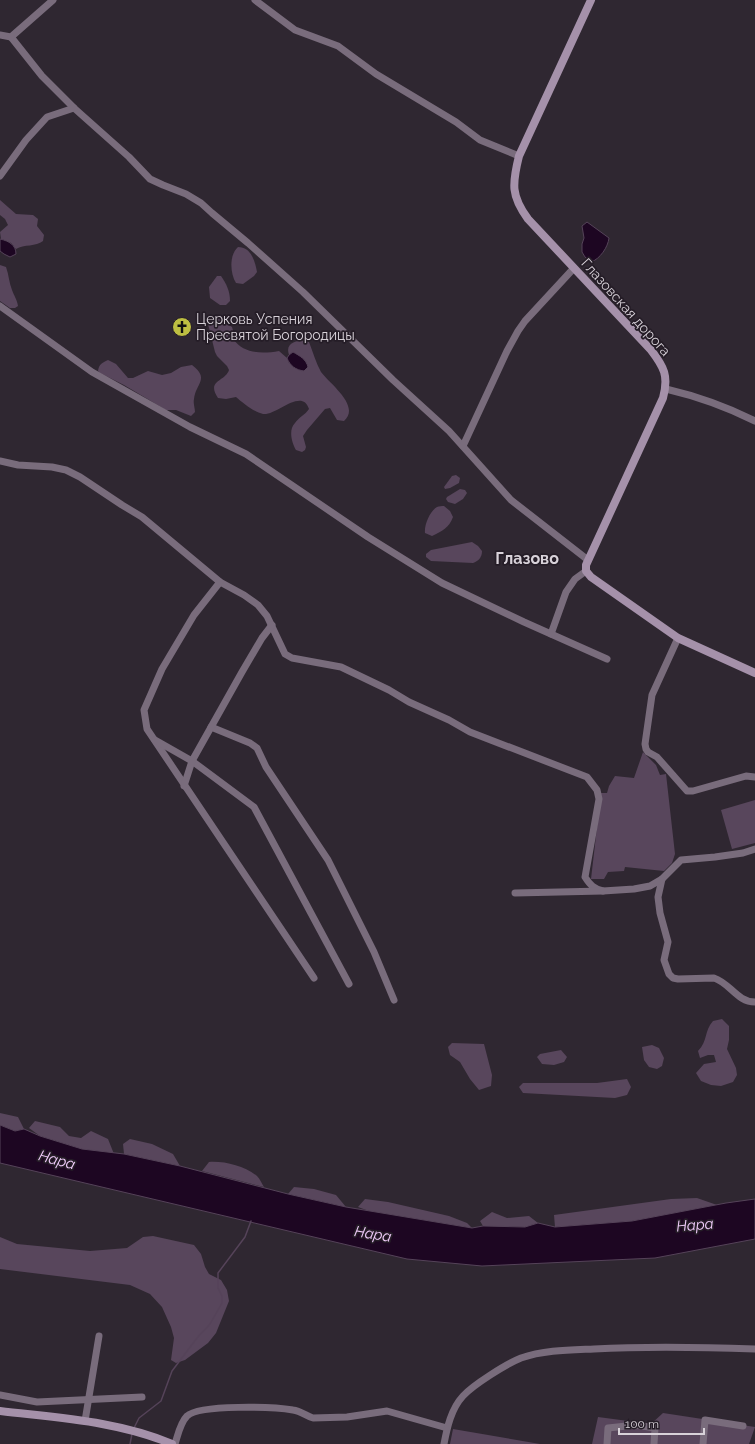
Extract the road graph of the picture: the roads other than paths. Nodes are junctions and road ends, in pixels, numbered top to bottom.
1 (53, 0) edge
2 (255, 0) edge
3 (591, 0) edge
4 (0, 35) edge
5 (11, 37) junction
6 (74, 108) junction
7 (519, 156) junction
8 (0, 176) edge
9 (574, 268) junction
10 (0, 306) edge
11 (666, 389) junction
12 (755, 421) edge
13 (464, 446) junction
14 (0, 462) edge
15 (588, 560) junction
16 (586, 571) junction
17 (220, 582) junction
18 (272, 625) junction
19 (550, 634) junction
20 (678, 638) junction
21 (607, 658) dead end
22 (755, 673) edge
23 (211, 727) junction
24 (153, 739) junction
25 (192, 761) junction
26 (755, 777) edge
27 (184, 786) junction
28 (755, 850) edge
29 (662, 879) junction
30 (603, 891) junction
31 (515, 893) dead end
32 (314, 978) dead end
33 (348, 984) dead end
34 (394, 1000) dead end
35 (755, 1002) edge
36 (100, 1336) dead end
37 (755, 1349) edge
38 (0, 1395) edge
39 (142, 1398) dead end
40 (88, 1400) junction
41 (0, 1411) edge
42 (85, 1421) junction
43 (743, 1426) dead end
44 (447, 1428) junction
45 (173, 1444) edge
46 (444, 1444) edge
47 (607, 1444) edge
48 (654, 1444) edge
49 (703, 1444) edge

1 - 5 street
2 - 7 street
3 - 7 street, Глазовская дорога
4 - 5 street
5 - 6 street
6 - 8 street
6 - 13 street
7 - 9 street, Глазовская дорога
9 - 11 street, Глазовская дорога
9 - 13 street
10 - 19 street
11 - 12 street
11 - 15 street, Глазовская дорога
13 - 15 street
14 - 17 street
15 - 16 street, Глазовская дорога
16 - 19 street
16 - 20 street
17 - 18 street
17 - 24 street
18 - 23 street
18 - 30 street
19 - 21 street
20 - 22 street
20 - 26 street
23 - 25 street
23 - 34 street
24 - 25 street
24 - 27 street
25 - 27 street
25 - 33 street
27 - 32 street
28 - 29 street
29 - 30 street
29 - 35 street
30 - 31 street
36 - 40 street
37 - 44 street
38 - 40 street
39 - 40 street
40 - 42 street
41 - 42 street
42 - 45 street
43 - 49 street
44 - 45 street
44 - 46 street
47 - 48 street

